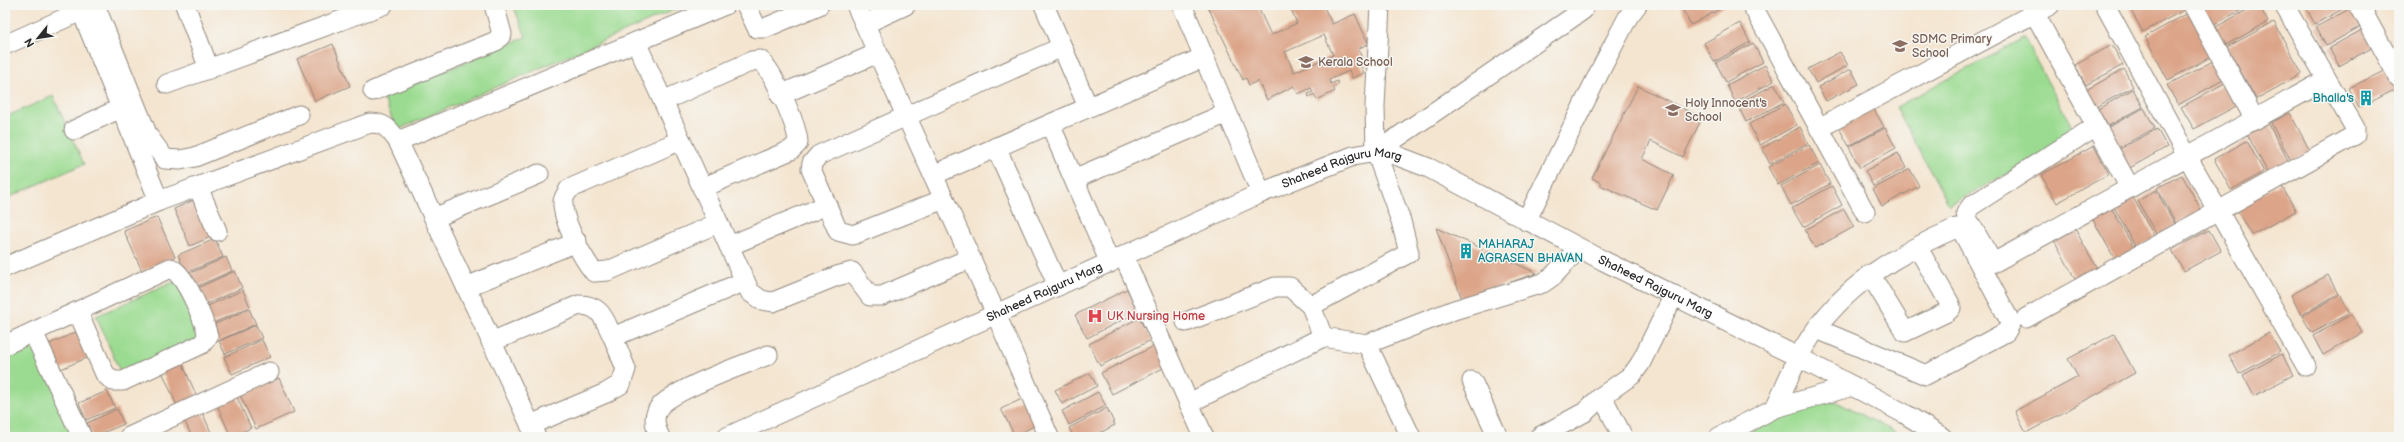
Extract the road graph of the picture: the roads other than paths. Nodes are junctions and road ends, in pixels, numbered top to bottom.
1 (185, 5) edge
2 (383, 5) edge
3 (494, 5) edge
4 (725, 5) edge
5 (746, 5) edge
6 (820, 5) edge
7 (856, 5) edge
8 (906, 5) edge
9 (1182, 5) edge
10 (1380, 5) edge
11 (1637, 5) edge
12 (1752, 5) edge
13 (2106, 5) edge
14 (2193, 5) edge
15 (2284, 5) edge
16 (2359, 5) edge
17 (1047, 6) edge
18 (85, 7) edge
19 (2038, 8) edge
20 (1583, 10) dead end
21 (865, 24) junction
22 (636, 42) junction
23 (5, 45) edge
24 (1062, 47) junction
25 (878, 53) junction
26 (1204, 57) junction
27 (209, 69) junction
28 (2399, 78) edge
29 (2326, 80) junction
30 (167, 84) dead end
31 (373, 91) dead end
32 (780, 95) junction
33 (663, 101) junction
34 (1088, 107) junction
35 (121, 108) junction
36 (1227, 113) junction
37 (299, 116) dead end
38 (907, 117) junction
39 (2254, 120) junction
40 (1050, 124) junction
41 (2096, 126) junction
42 (1820, 128) junction
43 (74, 130) dead end
44 (680, 140) junction
45 (398, 141) junction
46 (996, 147) junction
47 (1376, 152) junction
48 (2188, 156) junction
49 (539, 174) dead end
50 (933, 174) junction
51 (1074, 179) junction
52 (198, 187) junction
53 (702, 188) junction
54 (2130, 188) junction
55 (1261, 193) junction
56 (944, 199) junction
57 (159, 201) junction
58 (827, 205) junction
59 (2219, 211) junction
60 (1865, 212) dead end
61 (434, 218) junction
62 (1526, 221) junction
63 (718, 223) junction
64 (217, 231) dead end
65 (576, 242) junction
66 (729, 246) junction
67 (1579, 248) junction
68 (1918, 248) junction
69 (971, 258) junction
70 (1117, 260) junction
71 (5, 268) edge
72 (1870, 274) junction
73 (745, 281) junction
74 (1058, 286) junction
75 (466, 287) junction
76 (1674, 295) junction
77 (1310, 306) junction
78 (78, 312) junction
79 (996, 314) junction
80 (2026, 318) dead end
81 (1186, 322) dead end
82 (1817, 329) junction
83 (33, 332) junction
84 (613, 337) junction
85 (1323, 337) junction
86 (491, 342) junction
87 (1367, 344) junction
88 (5, 345) edge
89 (768, 355) dead end
90 (1798, 357) junction
91 (2306, 366) dead end
92 (269, 372) dead end
93 (1472, 381) dead end
94 (1853, 386) junction
95 (1602, 396) junction
96 (1189, 403) junction
97 (1775, 408) junction
98 (533, 431) edge
99 (82, 437) edge
100 (129, 437) edge
101 (660, 437) edge
102 (728, 437) edge
103 (1049, 437) edge
104 (1204, 437) edge
105 (1411, 437) edge
106 (1498, 437) edge
107 (1539, 437) edge
108 (1623, 437) edge
109 (1719, 437) edge
110 (1942, 437) edge

1 - 27 street
2 - 27 street
3 - 31 street
4 - 22 street
5 - 6 street
7 - 21 street
8 - 21 street
9 - 26 street
10 - 47 street
11 - 62 street
12 - 42 street
13 - 48 street
14 - 39 street
15 - 29 street
16 - 28 street
17 - 24 street
18 - 23 street
18 - 35 street
18 - 37 street
19 - 41 street
19 - 42 street
20 - 47 street
21 - 25 street
22 - 33 street
22 - 45 street
24 - 34 street
24 - 38 street
25 - 32 street
25 - 38 street
26 - 34 street
26 - 36 street
27 - 30 street
29 - 39 street
29 - 59 street
32 - 33 street
32 - 53 street
33 - 44 street
34 - 40 street
35 - 43 street
35 - 57 street
36 - 51 street
36 - 55 street
38 - 50 street
38 - 58 street
39 - 48 street
40 - 46 street
40 - 51 street
41 - 54 street
41 - 54 street
42 - 60 street
44 - 53 street
44 - 65 street
45 - 52 street
45 - 61 street
46 - 50 street
46 - 74 street
47 - 55 street, Shaheed Rajguru Marg
47 - 62 street, Shaheed Rajguru Marg
47 - 77 street
48 - 54 street
48 - 59 street
49 - 61 street
50 - 56 street
51 - 70 street
52 - 57 street
52 - 64 street
53 - 63 street
55 - 70 street, Shaheed Rajguru Marg
56 - 58 street
56 - 69 street
57 - 71 street
58 - 66 street
59 - 80 street
59 - 91 street
61 - 75 street
62 - 67 street, Shaheed Rajguru Marg
63 - 65 street
63 - 66 street
65 - 75 street
66 - 73 street
67 - 76 street, Shaheed Rajguru Marg
67 - 87 street
68 - 72 street
68 - 72 street
68 - 82 street
69 - 73 street
69 - 79 street
70 - 74 street, Shaheed Rajguru Marg
70 - 96 street
72 - 82 street
73 - 84 street
74 - 79 street, Shaheed Rajguru Marg
75 - 86 street
76 - 90 street, Shaheed Rajguru Marg
76 - 95 street
77 - 81 street
77 - 85 street
78 - 78 street
78 - 83 street
79 - 102 street, Shaheed Rajguru Marg
79 - 103 street
82 - 90 street
83 - 88 street
83 - 99 street
84 - 86 street
84 - 98 street
85 - 87 street
85 - 96 street
86 - 98 street
87 - 105 street
89 - 101 street
90 - 94 street, Shaheed Rajguru Marg
90 - 97 street
92 - 100 street
93 - 106 street
94 - 97 street
94 - 110 street, Shaheed Rajguru Marg
95 - 107 street
95 - 108 street
96 - 104 street
97 - 109 street

